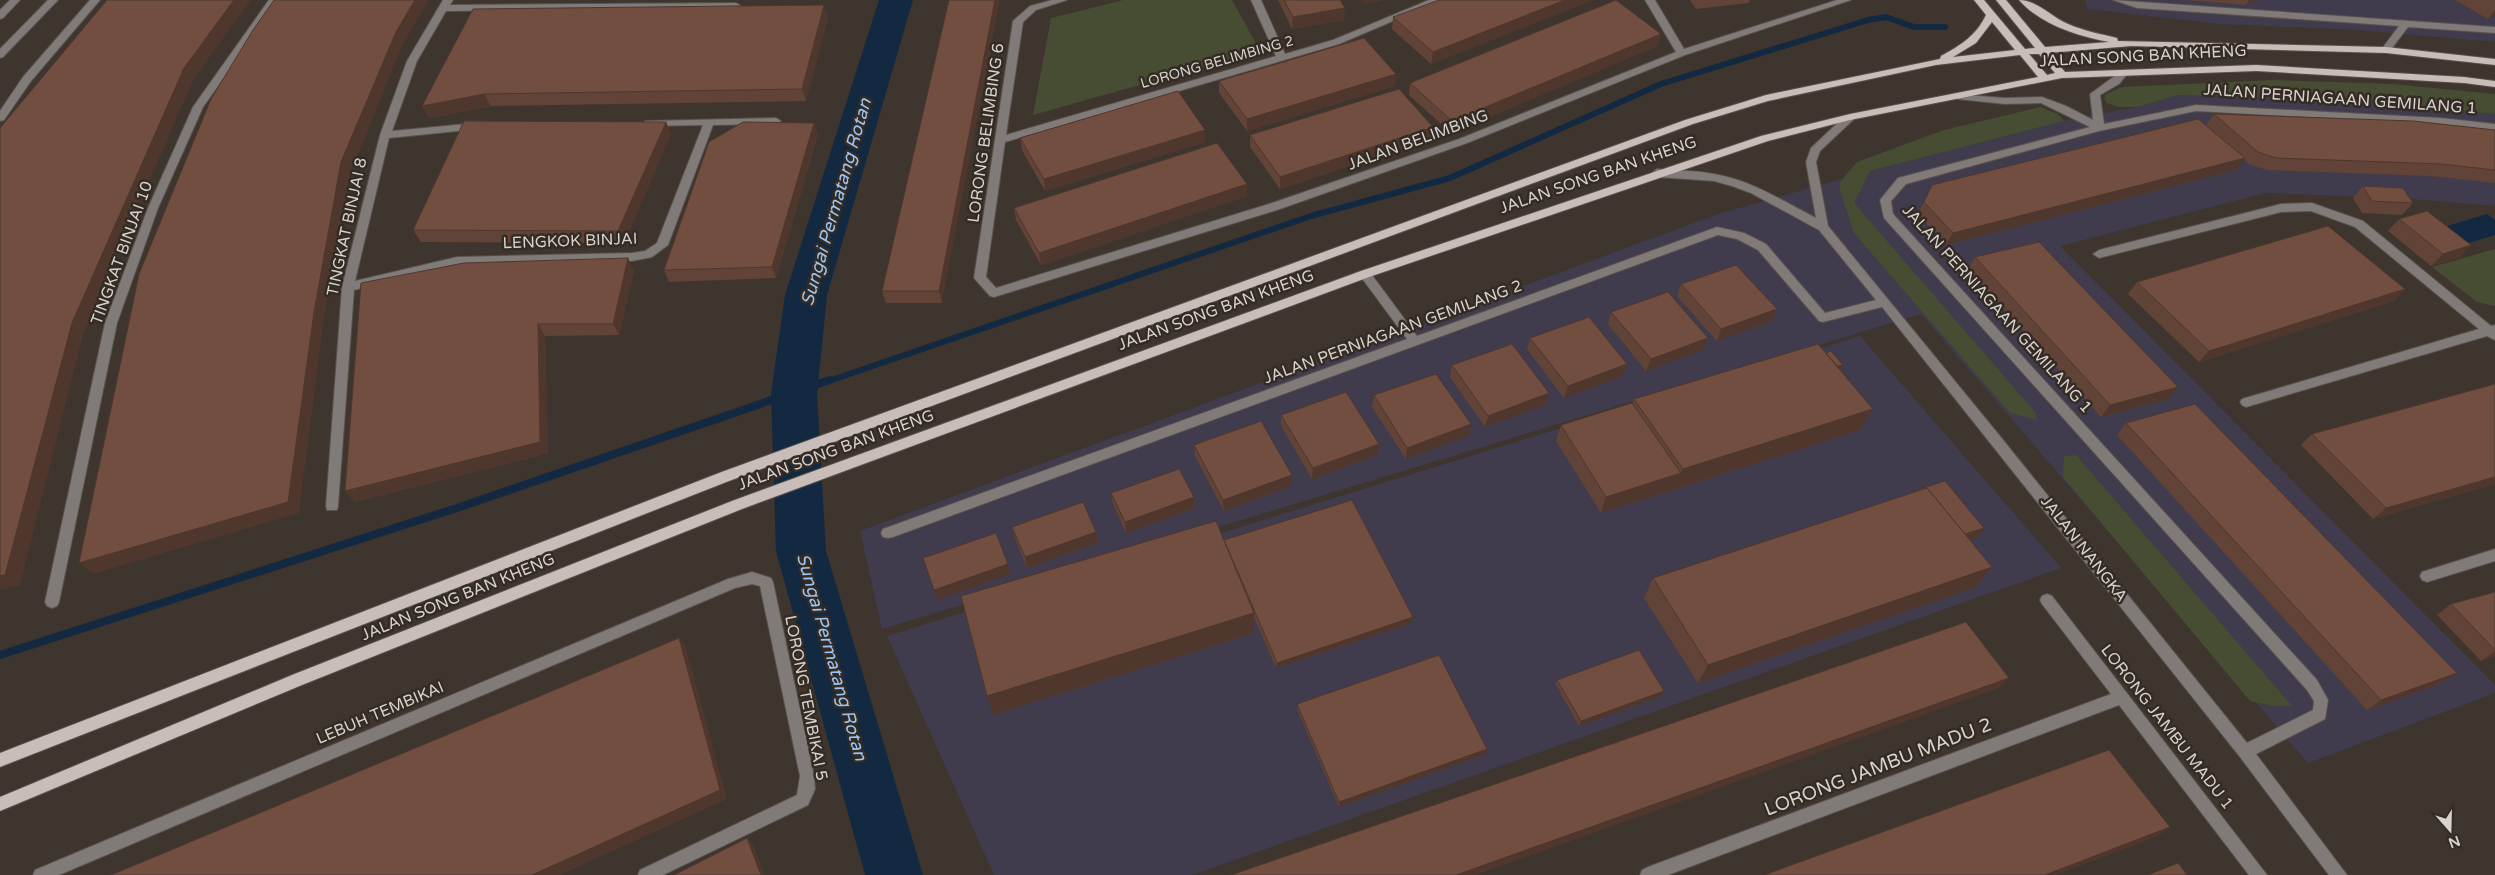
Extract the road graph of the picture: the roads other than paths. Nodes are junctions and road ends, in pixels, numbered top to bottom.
1 (15, 0) edge
2 (52, 0) edge
3 (95, 0) edge
4 (274, 0) edge
5 (1062, 0) edge
6 (1256, 0) edge
7 (1437, 0) edge
8 (1650, 0) edge
9 (1846, 0) edge
10 (1979, 0) edge
11 (2001, 0) edge
12 (2024, 0) edge
13 (2118, 0) edge
14 (446, 4) edge
15 (746, 6) edge
16 (1991, 14) junction
17 (0, 16) edge
18 (2406, 23) junction
19 (2495, 30) edge
20 (2131, 43) junction
21 (2042, 50) junction
22 (2386, 50) junction
23 (2022, 52) junction
24 (1682, 53) junction
25 (0, 55) edge
26 (1282, 58) junction
27 (1936, 62) junction
28 (2495, 62) edge
29 (2123, 72) junction
30 (2062, 75) junction
31 (2043, 77) junction
32 (2495, 84) edge
33 (1957, 96) junction
34 (1850, 117) junction
35 (0, 118) edge
36 (776, 121) edge
37 (709, 122) junction
38 (640, 123) edge
39 (484, 126) edge
40 (2495, 127) edge
41 (2099, 128) junction
42 (385, 135) junction
43 (1000, 140) junction
44 (1657, 173) junction
45 (1823, 227) junction
46 (2099, 254) dead end
47 (1365, 274) junction
48 (348, 287) junction
49 (994, 293) joint
50 (1884, 302) junction
51 (2493, 332) edge
52 (1415, 341) junction
53 (2246, 402) dead end
54 (332, 506) dead end
55 (888, 533) dead end
56 (2495, 554) edge
57 (2427, 576) dead end
58 (733, 583) joint
59 (2047, 600) dead end
60 (52, 602) dead end
61 (2122, 697) junction
62 (2245, 752) junction
63 (0, 760) edge
64 (0, 804) edge
65 (41, 875) edge
66 (646, 875) edge
67 (1648, 875) edge
68 (2259, 875) edge
69 (2340, 875) edge

1 - 17 street
2 - 25 street
3 - 35 street
4 - 60 street, TINGKAT BINJAI 10
5 - 43 street, LORONG BELIMBING 6
6 - 26 street
7 - 26 street, LORONG BELIMBING 2
8 - 24 street
9 - 24 street, JALAN BELIMBING
10 - 16 main road
11 - 21 main road
12 - 20 main road
13 - 18 street
14 - 15 street
14 - 42 street, TINGKAT BINJAI 8
16 - 23 main road
16 - 27 main road
18 - 19 street
18 - 22 street
20 - 21 main road, JALAN SONG BAN KHENG
20 - 22 main road, JALAN SONG BAN KHENG
21 - 23 main road, JALAN SONG BAN KHENG
21 - 30 main road
22 - 28 main road, JALAN SONG BAN KHENG
23 - 27 main road, JALAN SONG BAN KHENG
23 - 31 main road
24 - 49 street, JALAN BELIMBING
26 - 43 street, LORONG BELIMBING 2
27 - 63 main road, JALAN SONG BAN KHENG
29 - 30 main road, JALAN SONG BAN KHENG
29 - 32 main road, JALAN SONG BAN KHENG
29 - 41 street
30 - 31 main road, JALAN SONG BAN KHENG
31 - 33 main road, JALAN SONG BAN KHENG
33 - 34 main road, JALAN SONG BAN KHENG
33 - 41 street
34 - 44 main road, JALAN SONG BAN KHENG
34 - 45 street, JALAN NANGKA
36 - 37 street
37 - 38 street
37 - 48 street, LENGKOK BINJAI
39 - 42 street
40 - 41 street, JALAN PERNIAGAAN GEMILANG 1
41 - 62 street, JALAN PERNIAGAAN GEMILANG 1
42 - 48 street, TINGKAT BINJAI 8
43 - 49 street, LORONG BELIMBING 6
44 - 45 street, JALAN NANGKA
44 - 47 main road, JALAN SONG BAN KHENG
45 - 50 street, JALAN NANGKA
46 - 51 street
47 - 52 street
47 - 64 main road, JALAN SONG BAN KHENG
48 - 54 street, TINGKAT BINJAI 8
50 - 52 street, JALAN PERNIAGAAN GEMILANG 2
50 - 62 street, JALAN NANGKA
51 - 53 street
52 - 55 street, JALAN PERNIAGAAN GEMILANG 2
56 - 57 street
58 - 65 street, LEBUH TEMBIKAI
58 - 66 street, LORONG TEMBIKAI 5
59 - 61 street, LORONG JAMBU MADU 1
61 - 67 street, LORONG JAMBU MADU 2
61 - 68 street, LORONG JAMBU MADU 1
62 - 69 street, JALAN NANGKA

